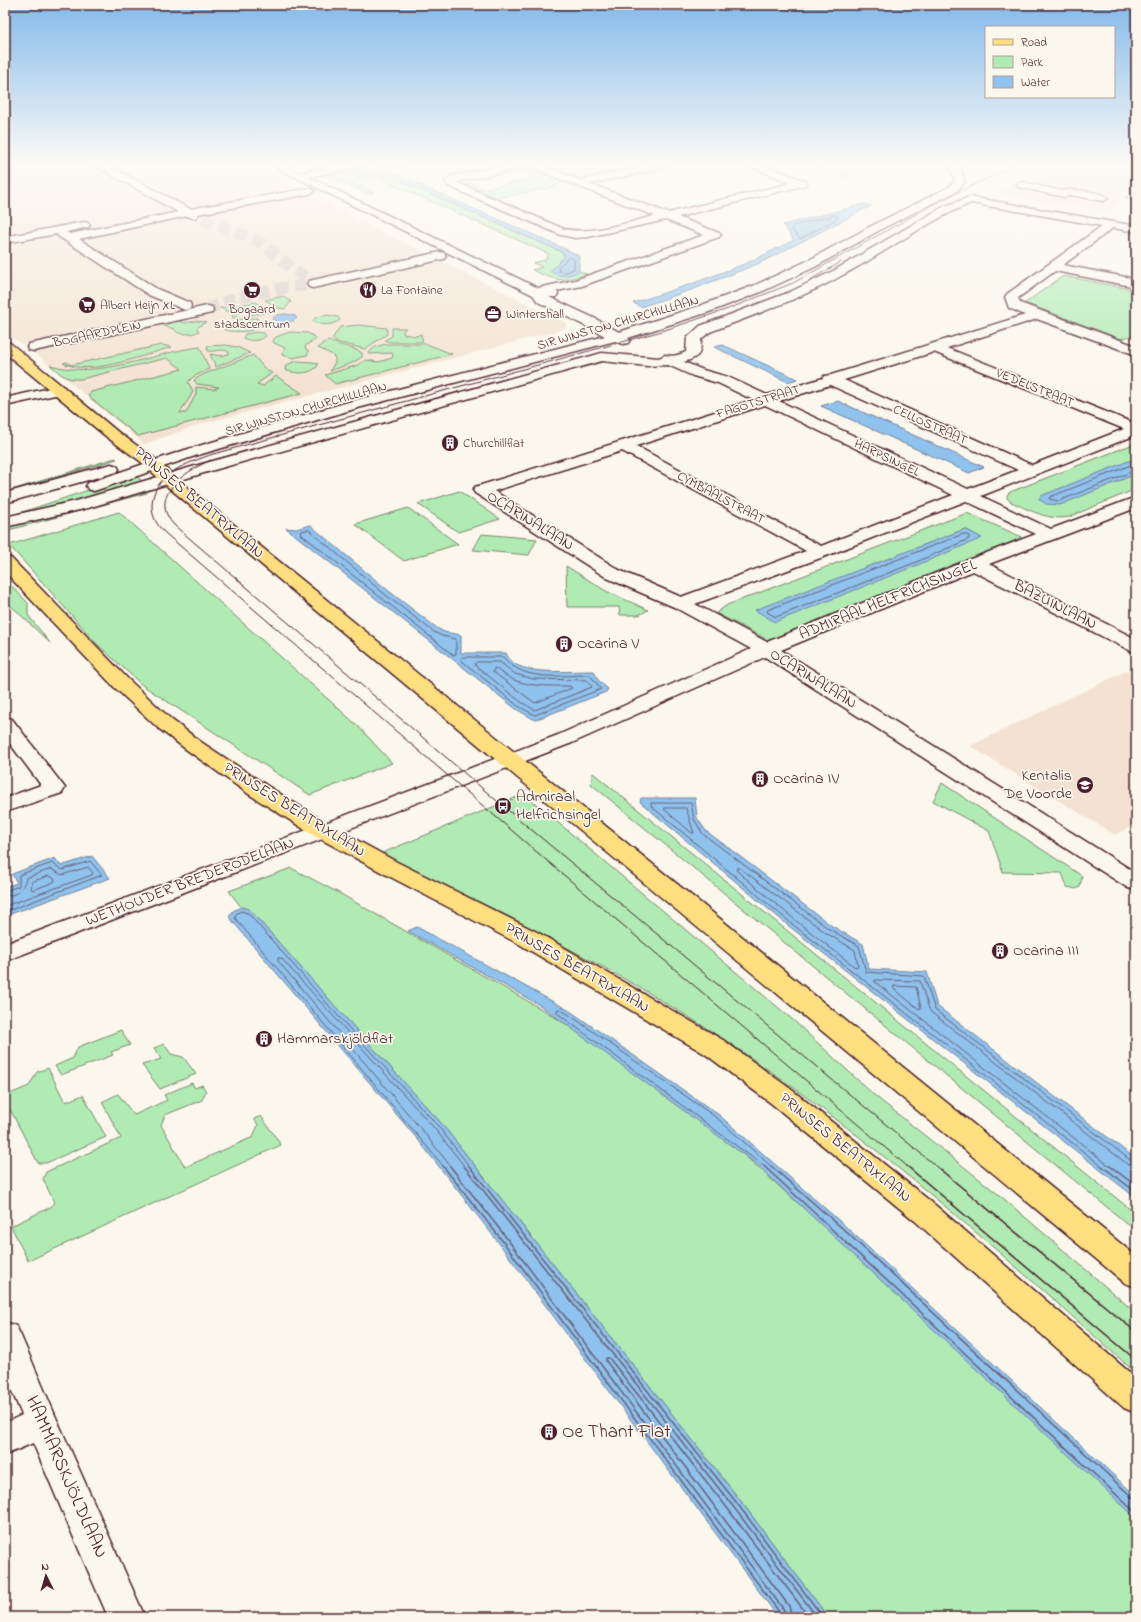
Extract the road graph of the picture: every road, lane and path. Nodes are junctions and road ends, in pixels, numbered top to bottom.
1 (73, 241) edge
2 (431, 241) edge
3 (699, 241) edge
4 (830, 241) edge
5 (853, 241) edge
6 (893, 241) edge
7 (1089, 241) edge
8 (812, 250) dead end
9 (440, 256) dead end
10 (798, 257) dead end
11 (778, 267) dead end
12 (1053, 267) junction
13 (1136, 283) edge
14 (314, 284) dead end
15 (736, 284) dead end
16 (537, 292) junction
17 (185, 306) dead end
18 (208, 310) tunnel mouth
19 (1037, 315) junction
20 (603, 322) junction
21 (623, 323) junction
22 (639, 331) junction
23 (616, 337) junction
24 (5, 346) edge
25 (34, 347) dead end
26 (934, 347) junction
27 (1136, 352) edge
28 (679, 360) junction
29 (829, 379) junction
30 (59, 390) junction
31 (764, 400) junction
32 (5, 402) edge
33 (1136, 430) edge
34 (623, 444) junction
35 (150, 462) junction
36 (1031, 470) junction
37 (169, 480) junction
38 (481, 490) joint
39 (967, 495) junction
40 (5, 498) edge
41 (1136, 502) edge
42 (5, 514) edge
43 (5, 522) edge
44 (1051, 535) junction
45 (820, 552) junction
46 (5, 562) edge
47 (974, 564) junction
48 (680, 603) junction
49 (1136, 646) edge
50 (766, 649) junction
51 (5, 724) edge
52 (510, 760) junction
53 (5, 805) edge
54 (323, 831) junction
55 (1136, 883) edge
56 (5, 953) edge
57 (1136, 1274) edge
58 (5, 1336) edge
59 (1136, 1398) edge
60 (41, 1422) junction
61 (5, 1440) edge
62 (127, 1617) edge

1 - 17 street
2 - 16 street, HARPSINGEL
3 - 16 street
4 - 8 street
5 - 22 street, SIR WINSTON CHURCHILLLAAN
6 - 28 street, SIR WINSTON CHURCHILLLAAN
7 - 12 street
9 - 14 street
10 - 11 street
12 - 13 street
12 - 19 street
15 - 21 street, SIR WINSTON CHURCHILLLAAN
16 - 20 street, HARPSINGEL
18 - 25 street, BOGAARDPLEIN
19 - 26 street, FAGOTSTRAAT
19 - 27 street
20 - 21 street, SIR WINSTON CHURCHILLLAAN
20 - 23 street, HARPSINGEL
20 - 35 street, SIR WINSTON CHURCHILLLAAN
21 - 22 street, HARPSINGEL
22 - 23 street, SIR WINSTON CHURCHILLLAAN
22 - 28 street, HARPSINGEL
23 - 28 street, HARPSINGEL
23 - 35 street, SIR WINSTON CHURCHILLLAAN
24 - 30 main road, PRINSES BEATRIXLAAN
26 - 29 street, FAGOTSTRAAT
26 - 33 street, VEDELSTRAAT
28 - 31 street, HARPSINGEL
28 - 37 street, SIR WINSTON CHURCHILLLAAN
29 - 31 street, FAGOTSTRAAT
29 - 36 street, CELLOSTRAAT
30 - 32 street
30 - 35 main road, PRINSES BEATRIXLAAN
31 - 34 street, FAGOTSTRAAT
31 - 39 street, HARPSINGEL
33 - 36 street
34 - 38 street, FAGOTSTRAAT
34 - 45 street, CYMBAALSTRAAT
35 - 37 main road, PRINSES BEATRIXLAAN
35 - 40 street, SIR WINSTON CHURCHILLLAAN
35 - 42 street, SIR WINSTON CHURCHILLLAAN
36 - 39 street
37 - 43 street, SIR WINSTON CHURCHILLLAAN
37 - 52 main road, PRINSES BEATRIXLAAN
38 - 48 street, OCARINALAAN
39 - 44 street, HARPSINGEL
39 - 45 street
41 - 44 street, ADMIRAAL HELFRICHSINGEL
44 - 47 street, ADMIRAAL HELFRICHSINGEL
45 - 48 street
46 - 54 main road, PRINSES BEATRIXLAAN
47 - 49 street, BAZUINLAAN
47 - 50 street, ADMIRAAL HELFRICHSINGEL
48 - 50 street, OCARINALAAN
50 - 52 street, ADMIRAAL HELFRICHSINGEL
50 - 55 street, OCARINALAAN
51 - 53 street
52 - 54 street, WETHOUDER BREDERODELAAN
52 - 57 main road, PRINSES BEATRIXLAAN
54 - 56 street, WETHOUDER BREDERODELAAN
54 - 59 main road, PRINSES BEATRIXLAAN
58 - 60 street, HAMMARSKJÖLDLAAN
60 - 61 street
60 - 62 street, HAMMARSKJÖLDLAAN

